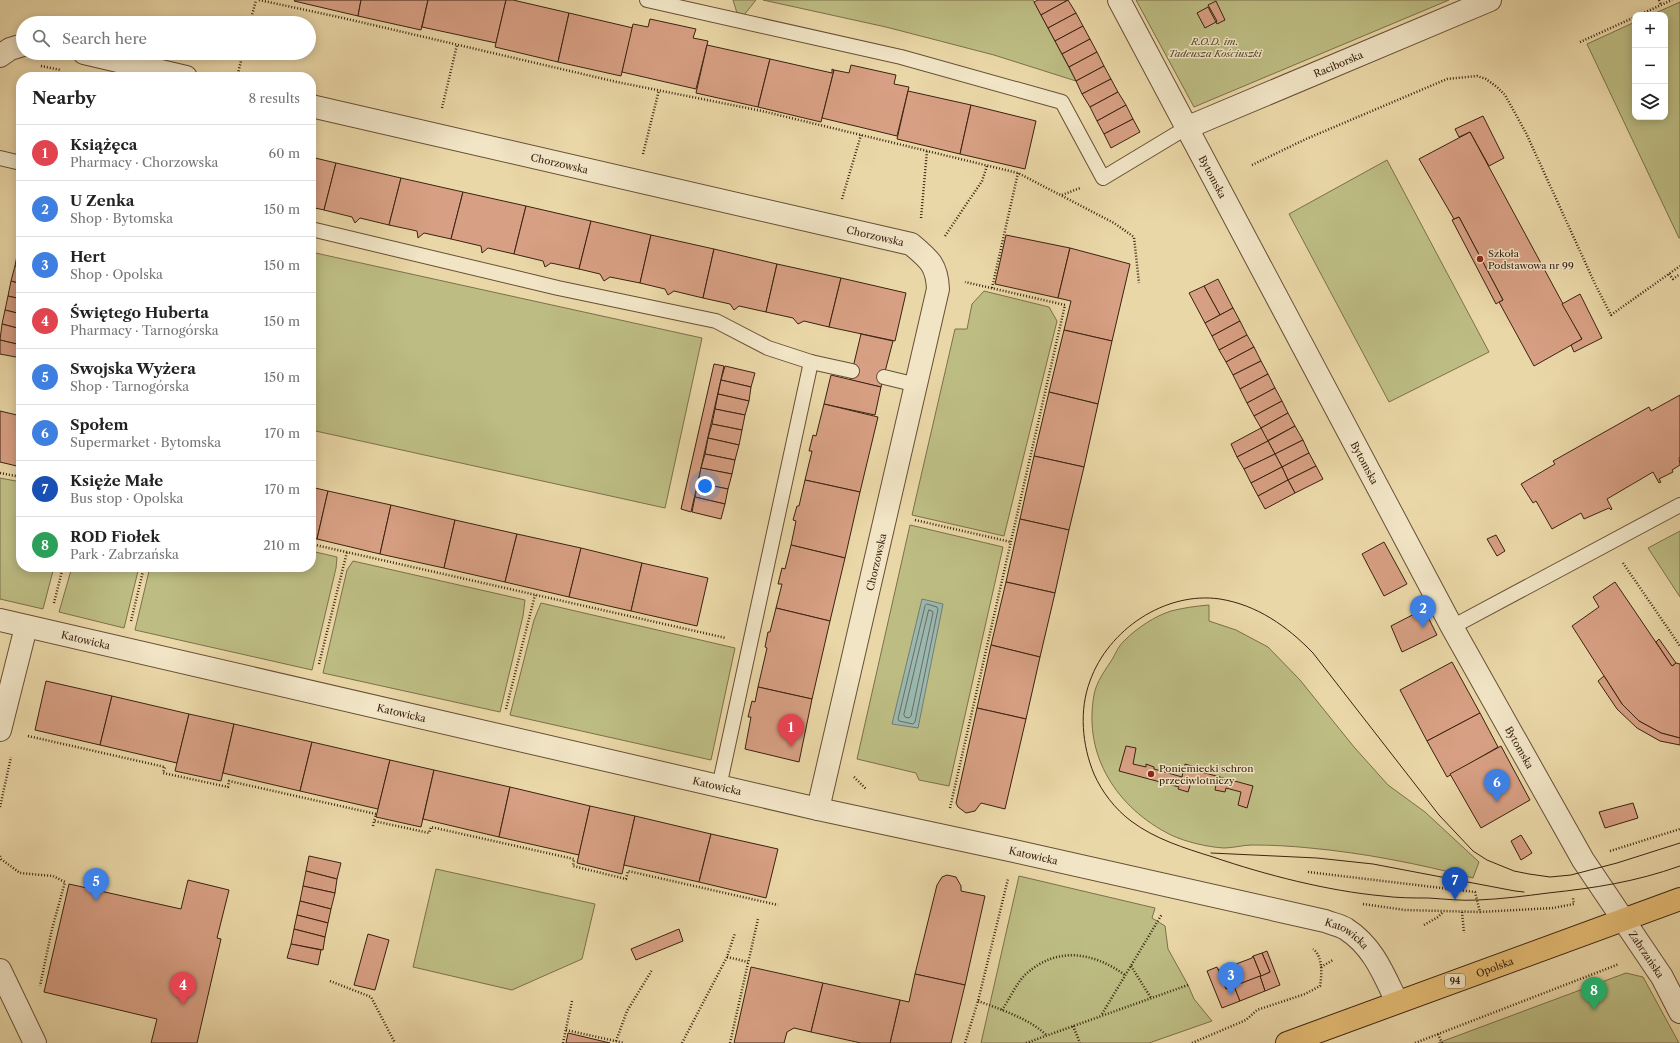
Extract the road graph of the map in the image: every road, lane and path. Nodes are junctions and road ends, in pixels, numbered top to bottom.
1 (256, 0) edge
2 (259, 0) edge
3 (647, 0) edge
4 (1119, 0) edge
5 (1490, 0) edge
6 (1659, 0) edge
7 (1672, 0) edge
8 (1661, 5) junction
9 (1646, 12) edge
10 (252, 16) edge
11 (1632, 18) edge
12 (1580, 42) dead end
13 (457, 45) junction
14 (16, 47) edge
15 (0, 56) edge
16 (114, 60) edge
17 (241, 60) edge
18 (37, 65) dead end
19 (64, 70) dead end
20 (165, 72) edge
21 (238, 72) edge
22 (659, 90) junction
23 (316, 107) edge
24 (442, 111) dead end
25 (1186, 128) junction
26 (861, 135) junction
27 (928, 151) junction
28 (643, 156) dead end
29 (0, 158) edge
30 (16, 162) edge
31 (1252, 165) dead end
32 (987, 166) junction
33 (1018, 173) junction
34 (841, 201) dead end
35 (920, 224) dead end
36 (316, 230) edge
37 (944, 238) dead end
38 (1680, 266) edge
39 (1669, 274) junction
40 (1680, 274) edge
41 (964, 282) dead end
42 (1139, 283) dead end
43 (992, 288) junction
44 (811, 362) junction
45 (852, 371) dead end
46 (884, 377) dead end
47 (917, 385) junction
48 (0, 473) edge
49 (16, 476) edge
50 (1680, 505) edge
51 (887, 513) junction
52 (1011, 542) junction
53 (316, 545) edge
54 (347, 552) junction
55 (1622, 561) dead end
56 (62, 572) edge
57 (143, 572) edge
58 (535, 595) junction
59 (52, 609) dead end
60 (0, 620) edge
61 (130, 626) dead end
62 (26, 627) junction
63 (1452, 627) junction
64 (750, 644) junction
65 (1680, 646) edge
66 (318, 669) dead end
67 (505, 712) dead end
68 (0, 730) edge
69 (23, 735) dead end
70 (11, 755) dead end
71 (719, 787) junction
72 (0, 807) edge
73 (818, 810) junction
74 (374, 821) junction
75 (373, 826) dead end
76 (1680, 829) edge
77 (944, 836) junction
78 (0, 856) edge
79 (1583, 860) junction
80 (1308, 872) dead end
81 (1008, 877) dead end
82 (1171, 887) junction
83 (1573, 897) dead end
84 (1680, 898) edge
85 (778, 904) dead end
86 (1444, 912) dead end
87 (1462, 912) dead end
88 (758, 919) dead end
89 (1623, 919) junction
90 (1424, 925) dead end
91 (735, 933) dead end
92 (1464, 933) dead end
93 (1646, 954) junction
94 (727, 957) junction
95 (1333, 960) dead end
96 (748, 962) junction
97 (1130, 966) junction
98 (0, 970) edge
99 (652, 970) dead end
100 (1125, 975) junction
101 (330, 981) dead end
102 (1188, 985) dead end
103 (39, 989) dead end
104 (1151, 998) junction
105 (978, 1000) junction
106 (572, 1001) dead end
107 (1397, 1002) junction
108 (1002, 1010) junction
109 (1680, 1012) edge
110 (1102, 1015) junction
111 (1073, 1026) junction
112 (566, 1030) junction
113 (1438, 1034) junction
114 (1047, 1036) junction
115 (616, 1041) junction
116 (35, 1043) edge
117 (395, 1043) edge
118 (563, 1043) edge
119 (624, 1043) edge
120 (682, 1043) edge
121 (730, 1043) edge
122 (965, 1043) edge
123 (1026, 1043) edge
124 (1080, 1043) edge
125 (1192, 1043) edge
126 (1287, 1043) edge
127 (1415, 1043) edge
128 (1442, 1043) edge

1 - 10 path
2 - 13 path
3 - 25 lane
4 - 25 street, Bytomska
5 - 25 street, Raciborska
6 - 8 path
7 - 8 path
8 - 9 path
11 - 12 path
13 - 22 path
13 - 24 path
14 - 15 street
16 - 20 street
17 - 21 path
18 - 19 path
22 - 26 path
22 - 28 path
23 - 47 street, Chorzowska
25 - 63 street, Bytomska
26 - 27 path
26 - 34 path
27 - 32 path
27 - 35 path
29 - 30 lane
31 - 39 path
32 - 33 path
32 - 37 path
33 - 42 path
33 - 43 path
36 - 44 lane
38 - 39 path
39 - 40 path
41 - 43 path
43 - 52 path
44 - 45 lane
44 - 64 lane
46 - 47 lane
47 - 51 street, Chorzowska
48 - 49 path
50 - 63 lane
51 - 52 path
51 - 73 street, Chorzowska
52 - 77 path
53 - 54 path
54 - 58 path
54 - 66 path
55 - 65 path
56 - 59 path
57 - 61 path
58 - 64 path
58 - 67 path
60 - 62 street, Katowicka
62 - 68 street
62 - 71 street, Katowicka
63 - 79 street, Bytomska
64 - 71 lane
69 - 74 path
70 - 72 path
71 - 73 street, Katowicka
73 - 77 street, Katowicka
74 - 75 path
74 - 85 path
76 - 79 path
77 - 82 street, Katowicka
78 - 103 path
79 - 89 street, Bytomska
80 - 83 path
81 - 105 path
82 - 97 path
82 - 107 street, Katowicka
84 - 89 main road, Opolska / 94
86 - 90 path
87 - 92 path
88 - 96 path
89 - 93 street, Zabrzańska
89 - 107 main road, Opolska / 94
91 - 94 path
93 - 109 street, Zabrzańska
93 - 113 path
94 - 96 path
94 - 120 path
95 - 125 path
96 - 121 path
97 - 100 path
97 - 104 path
98 - 116 street
99 - 115 path
100 - 108 path
100 - 110 path
101 - 117 path
102 - 104 path
104 - 110 path
105 - 108 path
105 - 122 path
106 - 112 path
107 - 126 main road, Opolska / 94
108 - 114 path
110 - 111 path
111 - 114 path
111 - 124 path
112 - 115 path
112 - 118 path
113 - 127 path
113 - 128 path
114 - 123 path
115 - 119 path

